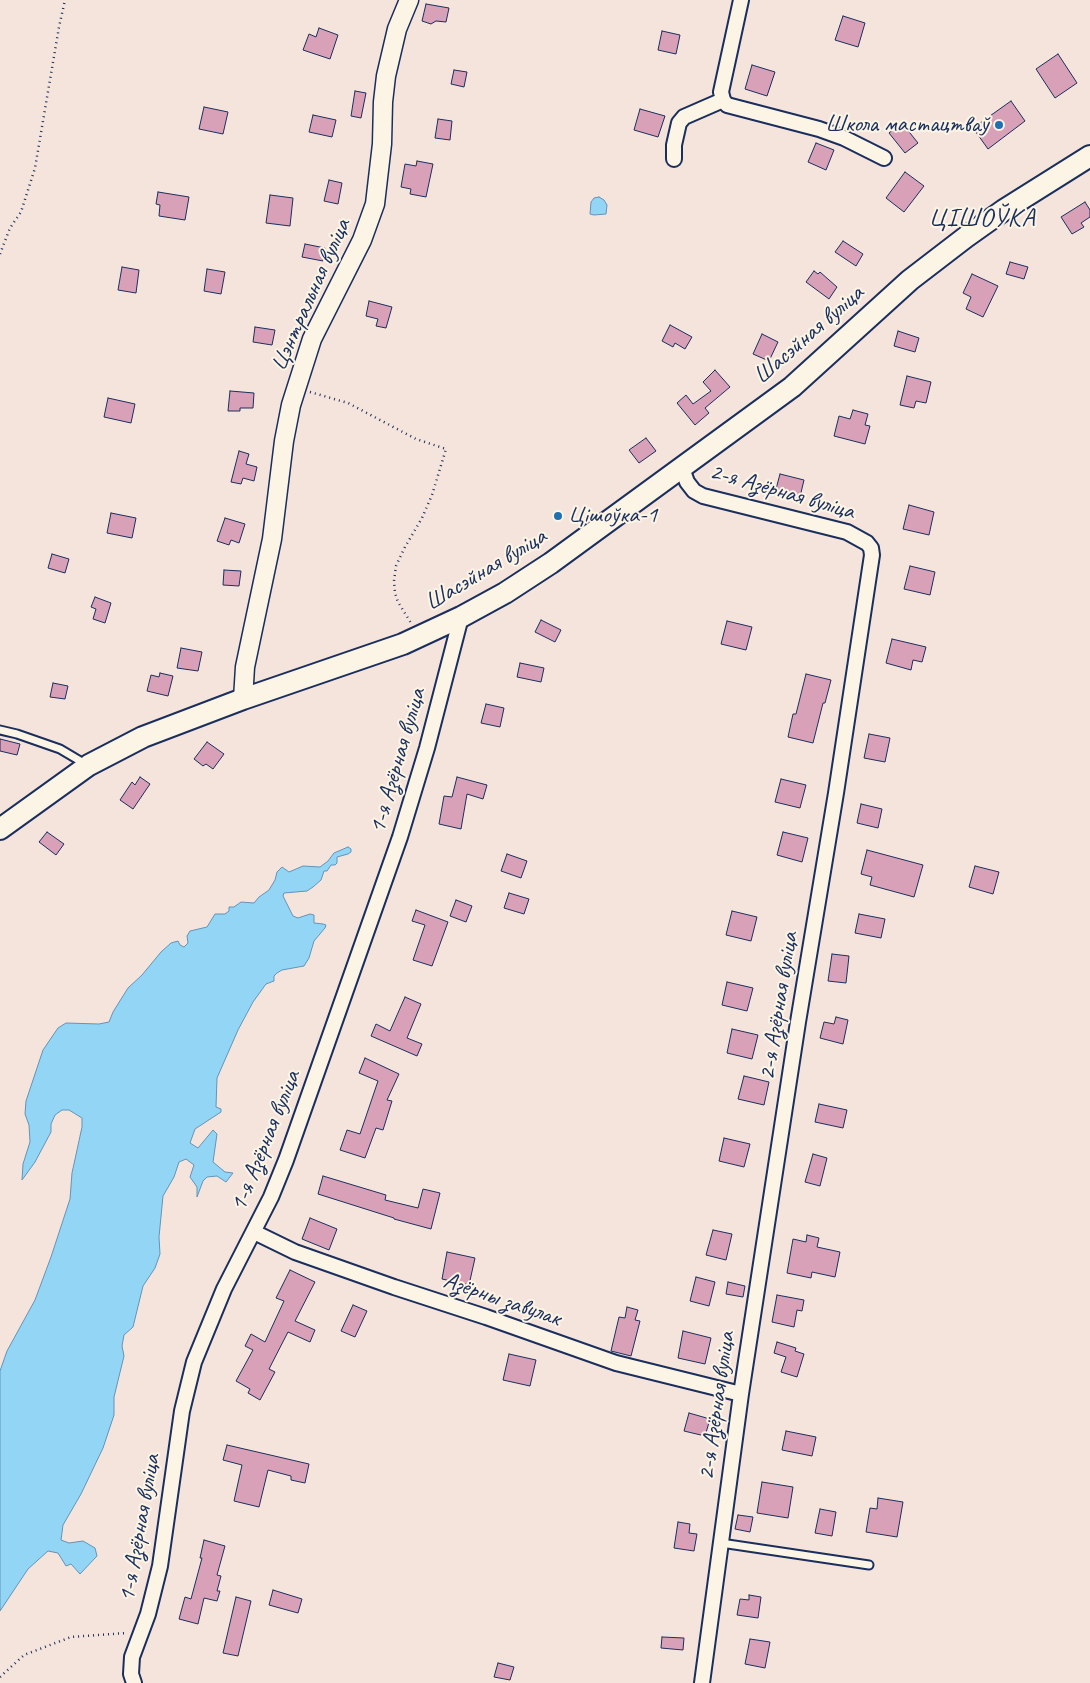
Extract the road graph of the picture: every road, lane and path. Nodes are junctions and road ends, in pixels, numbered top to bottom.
1 (66, 0) edge
2 (409, 0) edge
3 (742, 0) edge
4 (723, 100) junction
5 (1090, 156) edge
6 (884, 158) dead end
7 (674, 159) dead end
8 (0, 254) edge
9 (296, 388) junction
10 (682, 468) junction
11 (461, 617) junction
12 (418, 638) junction
13 (243, 699) junction
14 (0, 730) edge
15 (88, 765) junction
16 (0, 828) edge
17 (254, 1232) junction
18 (741, 1394) junction
19 (721, 1543) junction
20 (869, 1565) dead end
21 (141, 1632) junction
22 (0, 1677) edge
23 (134, 1683) edge
24 (702, 1683) edge

1 - 8 path
2 - 9 street, Цэнтральная вуліца
3 - 4 street
4 - 6 street
4 - 7 street
5 - 10 main road, Шасэйная вуліца
9 - 12 path
9 - 13 street, Цэнтральная вуліца
10 - 11 main road, Шасэйная вуліца
10 - 18 street, 2-я Азёрная вуліца
11 - 12 main road, Шасэйная вуліца
11 - 17 street, 1-я Азёрная вуліца
12 - 13 main road, Шасэйная вуліца
13 - 15 main road, Шасэйная вуліца
14 - 15 lane
15 - 16 main road, Шасэйная вуліца
17 - 18 street, Азёрны завулак
17 - 21 street, 1-я Азёрная вуліца
18 - 19 street, 2-я Азёрная вуліца
19 - 20 lane
19 - 24 street, 2-я Азёрная вуліца
21 - 22 path
21 - 23 street, 1-я Азёрная вуліца

